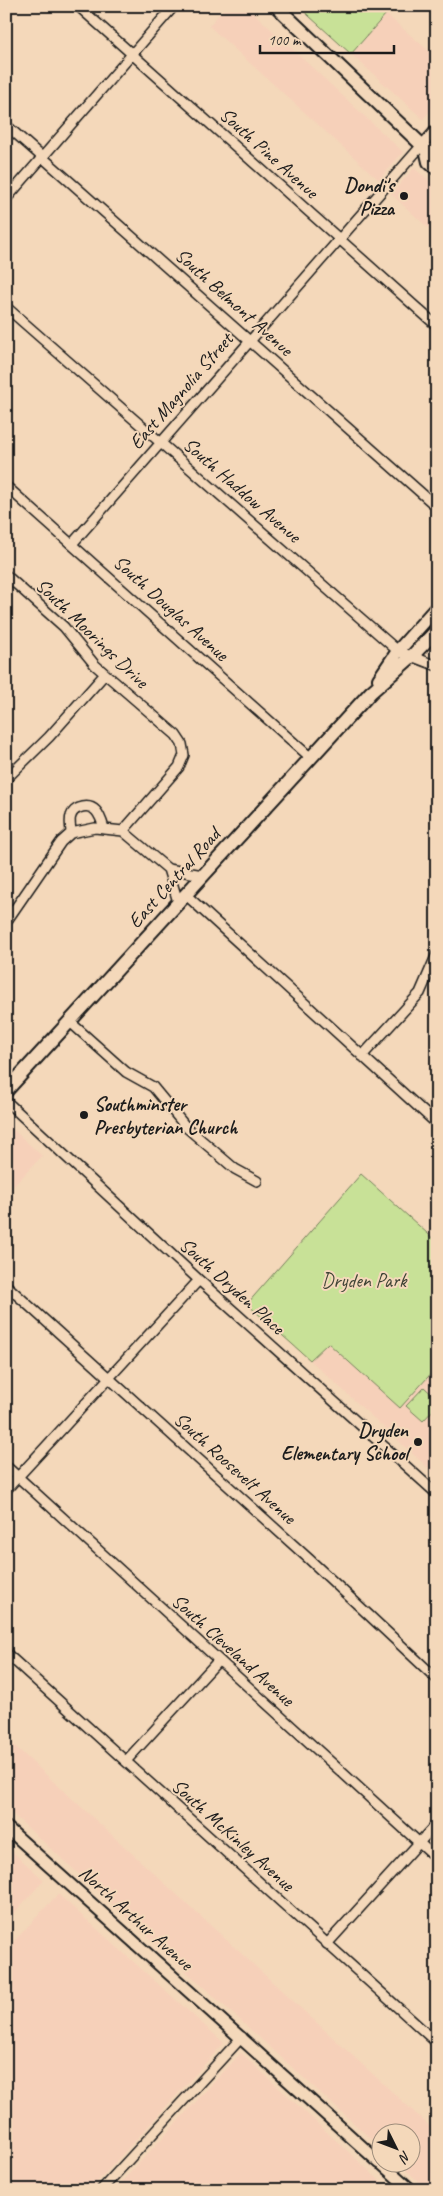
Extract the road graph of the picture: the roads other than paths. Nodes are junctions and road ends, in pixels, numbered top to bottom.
1 (78, 6) edge
2 (174, 6) edge
3 (276, 6) edge
4 (132, 54) junction
5 (6, 125) edge
6 (437, 128) edge
7 (428, 149) edge
8 (43, 157) junction
9 (437, 169) edge
10 (6, 199) edge
11 (338, 238) junction
12 (6, 307) edge
13 (437, 326) edge
14 (250, 339) junction
15 (161, 441) junction
16 (6, 486) edge
17 (437, 507) edge
18 (72, 544) junction
19 (6, 575) edge
20 (437, 608) edge
21 (437, 630) edge
22 (398, 651) junction
23 (411, 657) junction
24 (437, 666) edge
25 (105, 674) junction
26 (371, 692) junction
27 (311, 758) junction
28 (6, 779) edge
29 (104, 828) junction
30 (123, 831) junction
31 (71, 833) junction
32 (168, 869) junction
33 (203, 875) junction
34 (182, 898) junction
35 (6, 922) edge
36 (437, 954) edge
37 (69, 1021) junction
38 (362, 1056) junction
39 (6, 1091) edge
40 (6, 1101) edge
41 (437, 1124) edge
42 (257, 1181) dead end
43 (199, 1280) junction
44 (6, 1285) edge
45 (110, 1378) junction
46 (6, 1466) edge
47 (18, 1477) junction
48 (6, 1490) edge
49 (437, 1494) edge
50 (6, 1653) edge
51 (218, 1660) junction
52 (437, 1679) edge
53 (126, 1761) junction
54 (437, 1823) edge
55 (6, 1827) edge
56 (419, 1842) junction
57 (437, 1859) edge
58 (327, 1944) junction
59 (242, 2037) junction
60 (437, 2043) edge
61 (370, 2153) edge
62 (393, 2174) edge
63 (101, 2190) edge
64 (411, 2190) edge

1 - 4 street, South Pine Avenue
2 - 4 street
3 - 7 main road
4 - 8 street
4 - 11 street, South Pine Avenue
5 - 8 street, South Belmont Avenue
6 - 7 street, East Magnolia Street
7 - 9 main road
7 - 11 street, East Magnolia Street
8 - 10 street
8 - 14 street, South Belmont Avenue
11 - 13 street, South Pine Avenue
11 - 14 street, East Magnolia Street
12 - 15 street, South Haddow Avenue
14 - 15 street, East Magnolia Street
14 - 17 street, South Belmont Avenue
15 - 18 street, East Magnolia Street
15 - 22 street, South Haddow Avenue
16 - 18 street, South Douglas Avenue
18 - 27 street, South Douglas Avenue
19 - 25 street, South Moorings Drive
20 - 22 main road, East Central Road
21 - 23 main road, East Central Road
22 - 23 street, South Haddow Avenue
22 - 26 main road, East Central Road
23 - 24 street, South Haddow Avenue
23 - 26 main road, East Central Road
25 - 28 street
25 - 30 street, South Moorings Drive
26 - 27 main road, East Central Road
27 - 33 main road, East Central Road
29 - 30 street
29 - 31 street
29 - 31 street
30 - 32 street
31 - 35 street
32 - 33 street
32 - 34 street
33 - 34 main road, East Central Road
34 - 37 main road, East Central Road
34 - 38 street
36 - 38 street
37 - 39 main road, East Central Road
37 - 42 street
38 - 41 street
40 - 43 street, South Dryden Place
43 - 45 street
43 - 49 street, South Dryden Place
44 - 45 street, South Roosevelt Avenue
45 - 47 street
45 - 52 street, South Roosevelt Avenue
46 - 47 street, South Cleveland Avenue
47 - 48 street
47 - 51 street, South Cleveland Avenue
50 - 53 street, South McKinley Avenue
51 - 53 street
51 - 56 street, South Cleveland Avenue
53 - 58 street, South McKinley Avenue
54 - 56 street
55 - 59 street, North Arthur Avenue
56 - 57 street, South Cleveland Avenue
56 - 58 street
58 - 60 street, South McKinley Avenue
59 - 61 street, North Arthur Avenue
59 - 63 street
62 - 64 street, North Arthur Avenue

